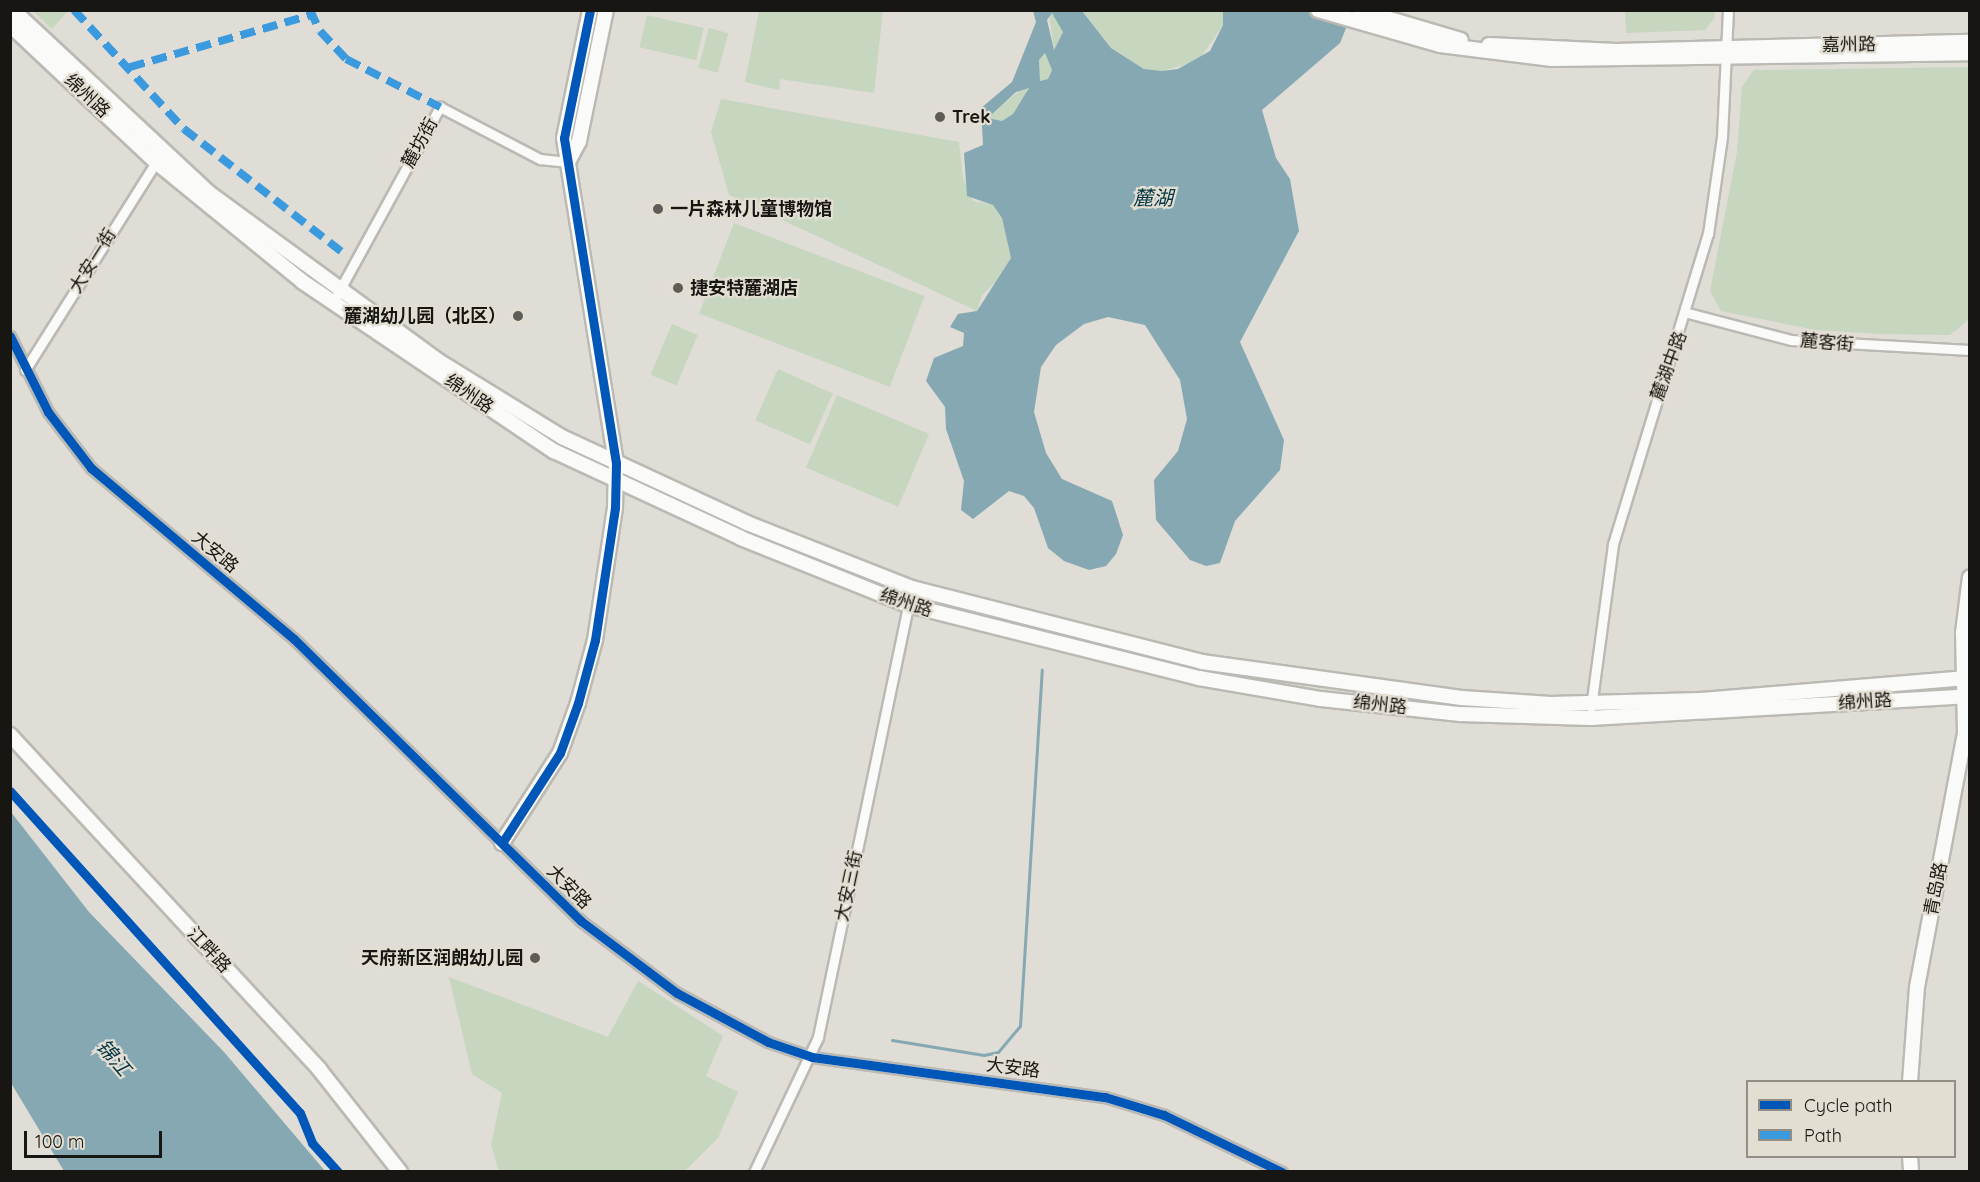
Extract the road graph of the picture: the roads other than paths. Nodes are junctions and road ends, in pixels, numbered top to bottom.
1 (13, 10) edge
2 (590, 10) edge
3 (606, 10) edge
4 (1318, 10) edge
5 (1359, 10) edge
6 (1728, 10) edge
7 (10, 25) edge
8 (1387, 25) junction
9 (1970, 42) edge
10 (1970, 53) edge
11 (1728, 54) junction
12 (160, 157) junction
13 (568, 162) junction
14 (339, 291) junction
15 (332, 304) junction
16 (1688, 313) junction
17 (10, 336) edge
18 (1970, 350) edge
19 (25, 370) junction
20 (616, 463) junction
21 (616, 483) junction
22 (1970, 577) edge
23 (912, 588) junction
24 (909, 605) junction
25 (1968, 688) edge
26 (1591, 711) junction
27 (10, 735) edge
28 (502, 843) junction
29 (812, 1057) junction
30 (1910, 1080) edge
31 (400, 1172) edge
32 (754, 1172) edge
33 (1282, 1172) edge

1 - 12 main road, 绵州路
2 - 13 main road
3 - 13 main road
4 - 8 main road
5 - 8 main road
6 - 11 street, 麓湖中路
7 - 12 main road, 绵州路
8 - 11 main road
9 - 11 main road, 嘉州路
10 - 11 main road, 嘉州路
11 - 16 street, 麓湖中路
12 - 14 main road, 绵州路
12 - 15 main road, 绵州路
12 - 19 street, 大安一街
13 - 14 street, 麓坊街
13 - 20 main road
14 - 15 street, 麓坊街
14 - 20 main road, 绵州路
15 - 21 main road, 绵州路
16 - 18 street, 麓客街
16 - 26 street, 麓湖中路
17 - 19 street, 大安路
19 - 28 street, 大安路
20 - 21 main road
20 - 23 main road, 绵州路
21 - 24 main road, 绵州路
21 - 28 main road
22 - 25 main road, 青岛路
23 - 24 street, 大安三街
23 - 26 main road, 绵州路
24 - 26 main road, 绵州路
24 - 29 street, 大安三街
25 - 26 main road, 绵州路
25 - 30 main road, 青岛路
27 - 31 main road, 江畔路
28 - 29 street, 大安路
29 - 32 street, 大安三街
29 - 33 street, 大安路

